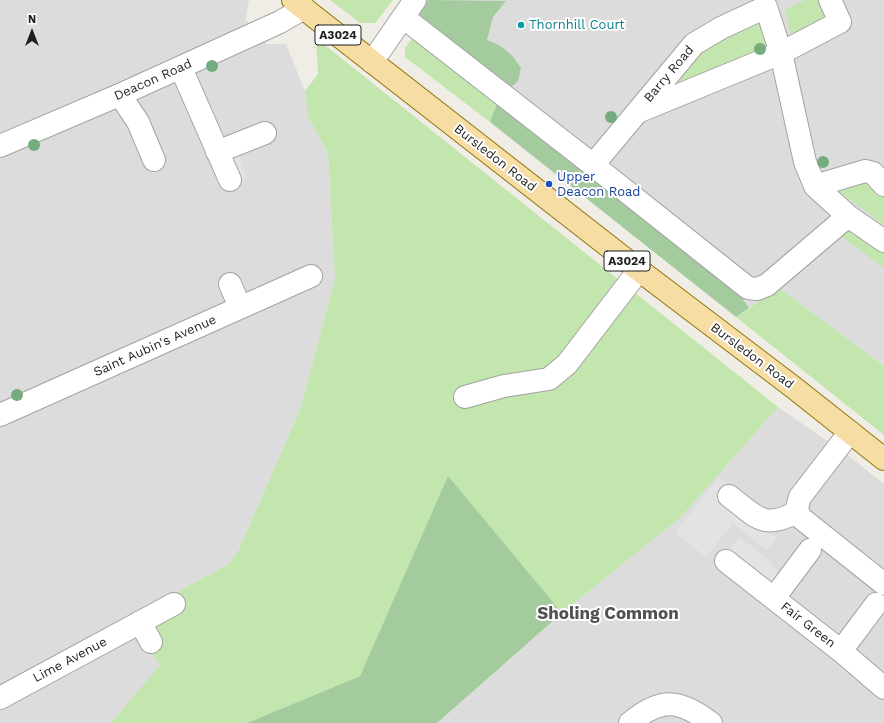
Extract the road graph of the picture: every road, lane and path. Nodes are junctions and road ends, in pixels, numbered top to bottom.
1 (830, 0) edge
2 (299, 4) edge
3 (774, 4) edge
4 (409, 9) edge
5 (781, 53) junction
6 (372, 62) junction
7 (181, 68) junction
8 (120, 95) junction
9 (638, 111) junction
10 (265, 133) dead end
11 (0, 146) edge
12 (217, 152) junction
13 (154, 160) dead end
14 (593, 165) junction
15 (230, 180) dead end
16 (884, 185) edge
17 (815, 186) junction
18 (848, 216) junction
19 (884, 241) edge
20 (639, 270) junction
21 (310, 276) dead end
22 (230, 284) dead end
23 (240, 307) junction
24 (465, 397) dead end
25 (0, 415) edge
26 (850, 432) junction
27 (884, 459) edge
28 (729, 496) dead end
29 (797, 512) junction
30 (810, 550) dead end
31 (726, 561) dead end
32 (884, 584) edge
33 (774, 598) junction
34 (174, 604) dead end
35 (876, 604) dead end
36 (140, 622) junction
37 (151, 642) dead end
38 (841, 651) junction
39 (884, 688) edge
40 (0, 698) edge
41 (630, 723) edge
42 (711, 723) edge

1 - 5 street, Barry Road
2 - 6 main road, Bursledon Road / A3024
2 - 7 street, Deacon Road
3 - 5 street, Barry Road
3 - 9 street, Barry Road
4 - 6 street
4 - 14 street
5 - 9 street, Barry Road
5 - 17 street, Barry Road
6 - 20 main road, Bursledon Road / A3024
7 - 8 street, Deacon Road
7 - 12 street
8 - 11 street, Deacon Road
8 - 13 street
9 - 14 street, Barry Road
10 - 12 street
12 - 15 street
14 - 18 street
16 - 17 street
17 - 18 street, Barry Road
18 - 19 street, Barry Road
20 - 24 street
20 - 26 main road, Bursledon Road / A3024
21 - 23 street, Saint Aubin's Avenue
22 - 23 street
23 - 25 street, Saint Aubin's Avenue
26 - 27 main road, Bursledon Road / A3024
26 - 29 street
28 - 29 street
29 - 32 street
30 - 33 street, Fair Green
31 - 33 street, Fair Green
33 - 38 street, Fair Green
34 - 36 street, Lime Avenue
35 - 38 street, Fair Green
36 - 37 street
36 - 40 street, Lime Avenue
38 - 39 street, Fair Green
41 - 42 street

